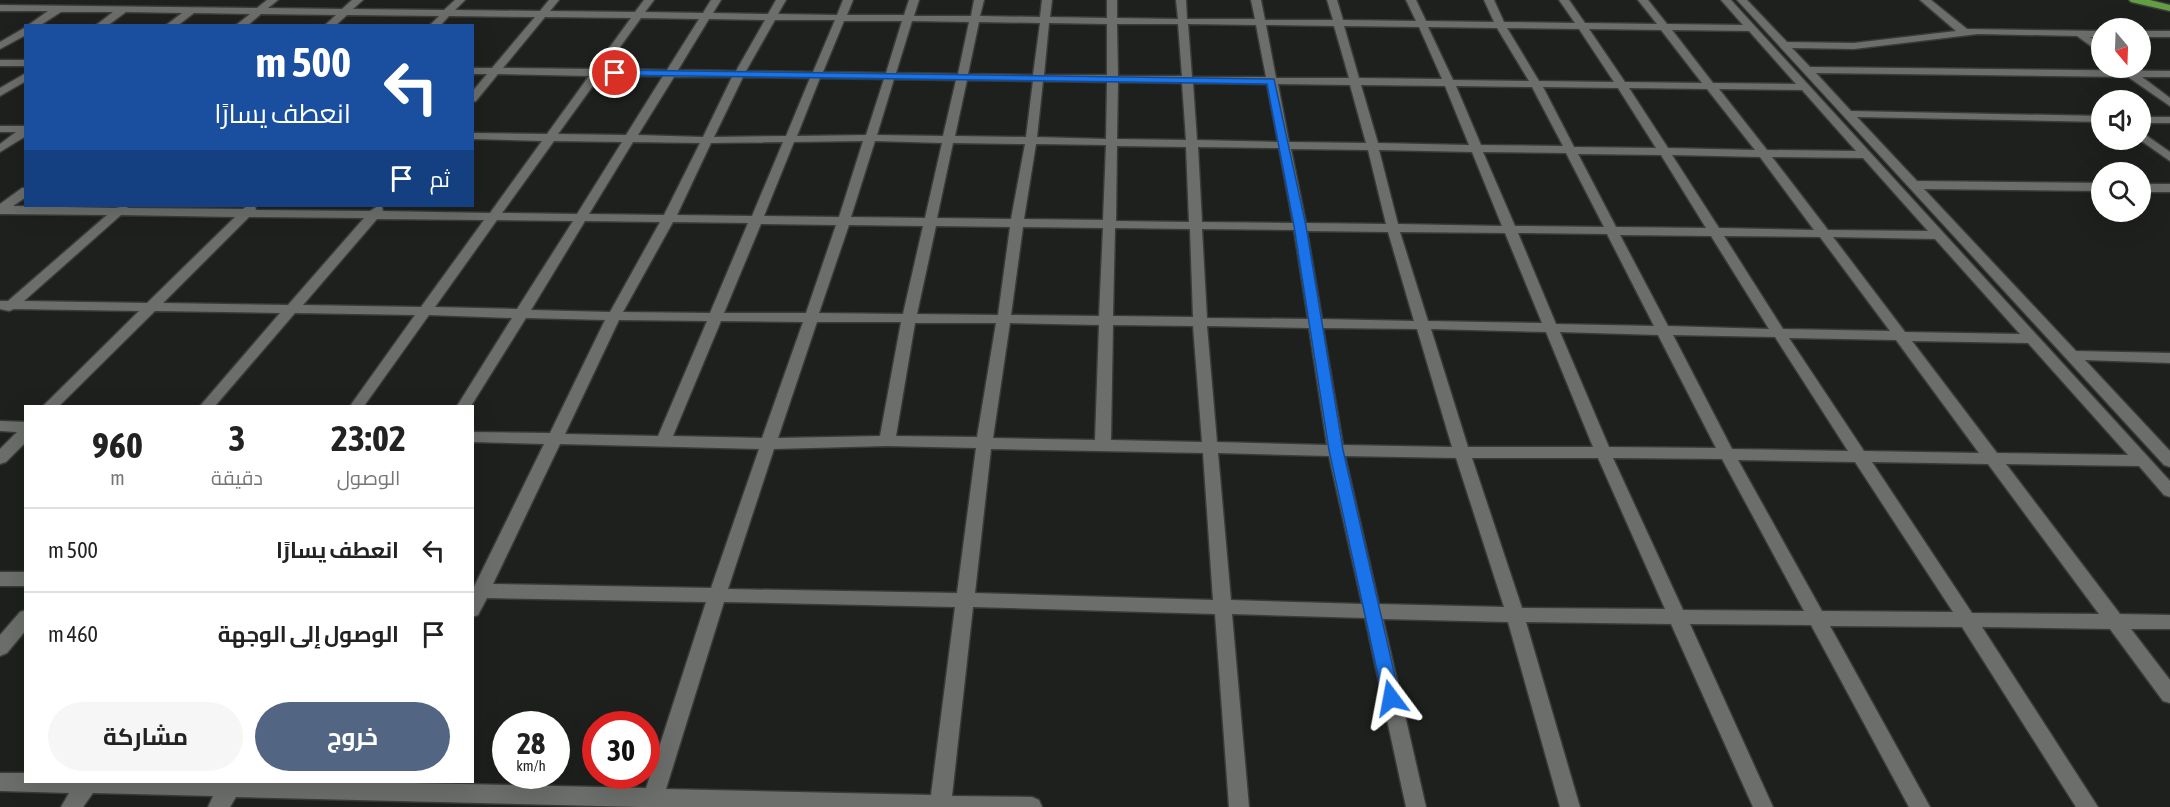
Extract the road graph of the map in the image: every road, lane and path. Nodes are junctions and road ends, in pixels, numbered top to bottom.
1 (7, 0) edge
2 (73, 0) edge
3 (137, 0) edge
4 (205, 0) edge
5 (273, 0) edge
6 (358, 0) edge
7 (460, 0) edge
8 (554, 0) edge
9 (649, 0) edge
10 (716, 0) edge
11 (781, 0) edge
12 (848, 0) edge
13 (914, 0) edge
14 (979, 0) edge
15 (1047, 0) edge
16 (1112, 0) edge
17 (1181, 0) edge
18 (1256, 0) edge
19 (1332, 0) edge
20 (1411, 0) edge
21 (1489, 0) edge
22 (1564, 0) edge
23 (1643, 0) edge
24 (1726, 0) edge
25 (1742, 0) edge
26 (1926, 0) edge
27 (2135, 0) edge
28 (0, 6) edge
29 (59, 8) junction
30 (125, 8) junction
31 (2170, 8) edge
32 (192, 10) junction
33 (258, 11) junction
34 (344, 12) junction
35 (446, 13) junction
36 (543, 14) junction
37 (638, 16) junction
38 (705, 16) junction
39 (774, 17) junction
40 (840, 18) junction
41 (907, 19) junction
42 (976, 19) junction
43 (1044, 20) junction
44 (1113, 21) junction
45 (1183, 22) junction
46 (1261, 22) junction
47 (1340, 23) junction
48 (35, 24) edge
49 (103, 24) edge
50 (173, 24) edge
51 (242, 24) edge
52 (331, 24) edge
53 (436, 24) edge
54 (1422, 24) junction
55 (1500, 25) junction
56 (1583, 26) junction
57 (1665, 27) junction
58 (1751, 28) junction
59 (24, 31) edge
60 (1965, 33) junction
61 (2080, 34) junction
62 (2091, 34) edge
63 (2151, 34) edge
64 (2170, 34) edge
65 (2091, 42) edge
66 (1784, 45) junction
67 (0, 46) edge
68 (0, 63) edge
69 (24, 63) edge
70 (1808, 70) junction
71 (474, 71) edge
72 (496, 71) junction
73 (2091, 71) edge
74 (596, 73) junction
75 (2151, 73) edge
76 (669, 74) junction
77 (739, 74) junction
78 (2170, 74) edge
79 (816, 75) junction
80 (888, 76) junction
81 (24, 77) edge
82 (963, 77) junction
83 (1037, 78) junction
84 (2136, 78) edge
85 (1111, 79) junction
86 (1186, 80) junction
87 (1271, 81) junction
88 (1355, 82) junction
89 (1449, 83) junction
90 (1536, 84) junction
91 (1621, 85) junction
92 (1709, 86) junction
93 (1804, 87) junction
94 (0, 93) edge
95 (474, 97) edge
96 (2170, 103) edge
97 (1849, 114) junction
98 (2091, 119) edge
99 (2151, 120) edge
100 (2170, 120) edge
101 (0, 129) edge
102 (24, 130) edge
103 (24, 131) edge
104 (474, 136) edge
105 (552, 136) junction
106 (631, 138) junction
107 (869, 138) junction
108 (790, 139) junction
109 (707, 140) junction
110 (949, 140) junction
111 (1031, 142) junction
112 (1112, 143) junction
113 (2151, 143) edge
114 (1192, 144) junction
115 (1285, 146) junction
116 (1373, 147) junction
117 (1475, 148) junction
118 (0, 149) edge
119 (1569, 149) junction
120 (1665, 152) junction
121 (1764, 154) junction
122 (1866, 155) junction
123 (2170, 158) edge
124 (1915, 184) junction
125 (2091, 187) edge
126 (2151, 188) edge
127 (2170, 188) edge
128 (24, 192) edge
129 (122, 208) edge
130 (250, 209) edge
131 (0, 210) edge
132 (379, 210) edge
133 (496, 215) junction
134 (580, 217) junction
135 (669, 218) junction
136 (758, 219) junction
137 (844, 220) junction
138 (930, 221) junction
139 (1017, 223) junction
140 (1110, 224) junction
141 (1196, 225) junction
142 (1300, 226) junction
143 (1393, 228) junction
144 (1509, 229) junction
145 (1610, 230) junction
146 (1714, 232) junction
147 (1822, 234) junction
148 (1939, 235) junction
149 (152, 306) junction
150 (4, 309) edge
151 (292, 309) junction
152 (426, 311) junction
153 (521, 314) junction
154 (614, 316) junction
155 (713, 317) junction
156 (811, 317) junction
157 (909, 318) junction
158 (1004, 319) junction
159 (1105, 320) junction
160 (1200, 322) junction
161 (1316, 323) junction
162 (1423, 325) junction
163 (1551, 329) junction
164 (1666, 331) junction
165 (1780, 335) junction
166 (1902, 337) junction
167 (2033, 339) junction
168 (2073, 355) junction
169 (2170, 357) edge
170 (52, 405) edge
171 (208, 405) edge
172 (358, 405) edge
173 (465, 405) edge
174 (0, 426) edge
175 (24, 427) edge
176 (24, 434) edge
177 (474, 438) edge
178 (554, 439) junction
179 (664, 440) junction
180 (887, 441) junction
181 (769, 444) junction
182 (984, 445) junction
183 (1103, 447) junction
184 (1211, 448) junction
185 (1336, 450) junction
186 (1603, 452) junction
187 (1462, 453) junction
188 (1727, 454) junction
189 (1862, 456) junction
190 (0, 458) edge
191 (1993, 459) junction
192 (2143, 461) junction
193 (2170, 461) edge
194 (2170, 491) edge
195 (0, 579) edge
196 (24, 579) edge
197 (482, 591) junction
198 (717, 596) junction
199 (965, 600) junction
200 (474, 606) edge
201 (1223, 608) junction
202 (1372, 612) junction
203 (1515, 615) junction
204 (1677, 616) junction
205 (1817, 618) junction
206 (24, 619) edge
207 (1968, 619) junction
208 (2112, 620) junction
209 (2170, 622) edge
210 (0, 648) edge
211 (2170, 695) edge
212 (0, 782) edge
213 (24, 782) edge
214 (88, 783) edge
215 (232, 784) edge
216 (386, 786) edge
217 (652, 802) edge
218 (795, 804) edge
219 (940, 806) edge
220 (71, 807) edge
221 (219, 807) edge
222 (1032, 807) edge
223 (1239, 807) edge
224 (1416, 807) edge
225 (1570, 807) edge
226 (1763, 807) edge
227 (1920, 807) edge
228 (2088, 807) edge

1 - 28 street
2 - 29 street
3 - 30 street
4 - 32 street
5 - 33 street
6 - 34 street
7 - 35 street
8 - 36 street
9 - 37 street
10 - 38 street
11 - 39 street
12 - 40 street
13 - 41 street
14 - 42 street
15 - 43 street
16 - 44 street
17 - 45 street
18 - 46 street
19 - 47 street
20 - 54 street
21 - 55 street
22 - 56 street
23 - 57 street
24 - 58 street
25 - 66 street
26 - 60 street
27 - 31 highway
28 - 29 street
29 - 30 street
29 - 48 street
30 - 32 street
30 - 49 street
32 - 33 street
32 - 50 street
33 - 34 street
33 - 51 street
34 - 35 street
34 - 52 street
35 - 36 street
35 - 53 street
36 - 37 street
36 - 72 street
37 - 38 street
37 - 74 street
38 - 39 street
38 - 76 street
39 - 40 street
39 - 77 street
40 - 41 street
40 - 79 street
41 - 42 street
41 - 80 street
42 - 43 street
42 - 82 street
43 - 44 street
43 - 83 street
44 - 45 street
44 - 85 street
45 - 46 street
45 - 86 street
46 - 47 street
46 - 87 street
47 - 54 street
47 - 88 street
54 - 55 street
54 - 89 street
55 - 56 street
55 - 90 street
56 - 57 street
56 - 91 street
57 - 58 street
57 - 92 street
58 - 93 street
59 - 67 street
60 - 61 street
60 - 66 street
61 - 62 street
61 - 65 street
63 - 64 street
66 - 70 street
68 - 69 street
70 - 73 street
70 - 97 street
71 - 72 street
72 - 74 street
72 - 95 street
74 - 76 street
74 - 105 street
75 - 78 street
76 - 77 street
76 - 106 street
77 - 79 street
77 - 109 street
79 - 80 street
79 - 108 street
80 - 82 street
80 - 107 street
81 - 94 street
82 - 83 street
82 - 110 street
83 - 85 street
83 - 111 street
84 - 96 street
85 - 86 street
85 - 112 street
86 - 87 street
86 - 114 street
87 - 88 street
87 - 115 street
88 - 89 street
88 - 116 street
89 - 90 street
89 - 117 street
90 - 91 street
90 - 119 street
91 - 92 street
91 - 120 street
92 - 93 street
92 - 121 street
93 - 122 street
97 - 98 street
97 - 124 street
99 - 100 street
101 - 102 street
103 - 118 street
104 - 105 street
105 - 106 street
105 - 133 street
106 - 109 street
106 - 134 street
107 - 108 street
107 - 110 street
107 - 137 street
108 - 109 street
108 - 136 street
109 - 135 street
110 - 111 street
110 - 138 street
111 - 112 street
111 - 139 street
112 - 114 street
112 - 140 street
113 - 123 street
114 - 115 street
114 - 141 street
115 - 116 street
115 - 142 street
116 - 117 street
116 - 143 street
117 - 119 street
117 - 144 street
119 - 120 street
119 - 145 street
120 - 121 street
120 - 146 street
121 - 122 street
121 - 147 street
122 - 148 street
124 - 125 street
124 - 168 street
126 - 127 street
128 - 131 street
129 - 130 street
129 - 131 street
129 - 150 street
130 - 132 street
130 - 149 street
132 - 133 street
132 - 151 street
133 - 134 street
133 - 152 street
134 - 135 street
134 - 153 street
135 - 136 street
135 - 154 street
136 - 137 street
136 - 155 street
137 - 138 street
137 - 156 street
138 - 139 street
138 - 157 street
139 - 140 street
139 - 158 street
140 - 141 street
140 - 159 street
141 - 142 street
141 - 160 street
142 - 143 street
142 - 161 street
143 - 144 street
143 - 162 street
144 - 145 street
144 - 163 street
145 - 146 street
145 - 164 street
146 - 147 street
146 - 165 street
147 - 148 street
147 - 166 street
148 - 167 street
149 - 150 street
149 - 151 street
149 - 170 street
151 - 152 street
151 - 171 street
152 - 153 street
152 - 172 street
153 - 154 street
153 - 173 street
154 - 155 street
154 - 178 street
155 - 156 street
155 - 179 street
156 - 157 street
156 - 181 street
157 - 158 street
157 - 180 street
158 - 159 street
158 - 182 street
159 - 160 street
159 - 183 street
160 - 161 street
160 - 184 street
161 - 162 street
161 - 185 street
162 - 163 street
162 - 187 street
163 - 164 street
163 - 186 street
164 - 165 street
164 - 188 street
165 - 166 street
165 - 189 street
166 - 167 street
166 - 191 street
167 - 192 street
168 - 169 street
168 - 193 street
174 - 175 street
176 - 190 street
177 - 178 street
178 - 179 street
178 - 197 street
179 - 181 street
180 - 181 street
180 - 182 street
181 - 198 street
182 - 183 street
182 - 199 street
183 - 184 street
184 - 185 street
184 - 201 street
185 - 187 street
185 - 202 street
186 - 187 street
186 - 188 street
186 - 204 street
187 - 203 street
188 - 189 street
188 - 205 street
189 - 191 street
189 - 207 street
191 - 192 street
191 - 208 street
192 - 194 street
195 - 196 street
197 - 198 street
197 - 200 street
198 - 199 street
198 - 217 street
199 - 201 street
199 - 219 street
201 - 202 street
201 - 223 street
202 - 203 street
202 - 224 street
203 - 204 street
203 - 225 street
204 - 205 street
204 - 226 street
205 - 207 street
205 - 227 street
206 - 210 street
207 - 208 street
207 - 228 street
208 - 209 street
208 - 211 street
212 - 213 street
214 - 215 street
214 - 220 street
215 - 216 street
215 - 221 street
216 - 217 street
217 - 218 street
218 - 219 street
219 - 222 street

